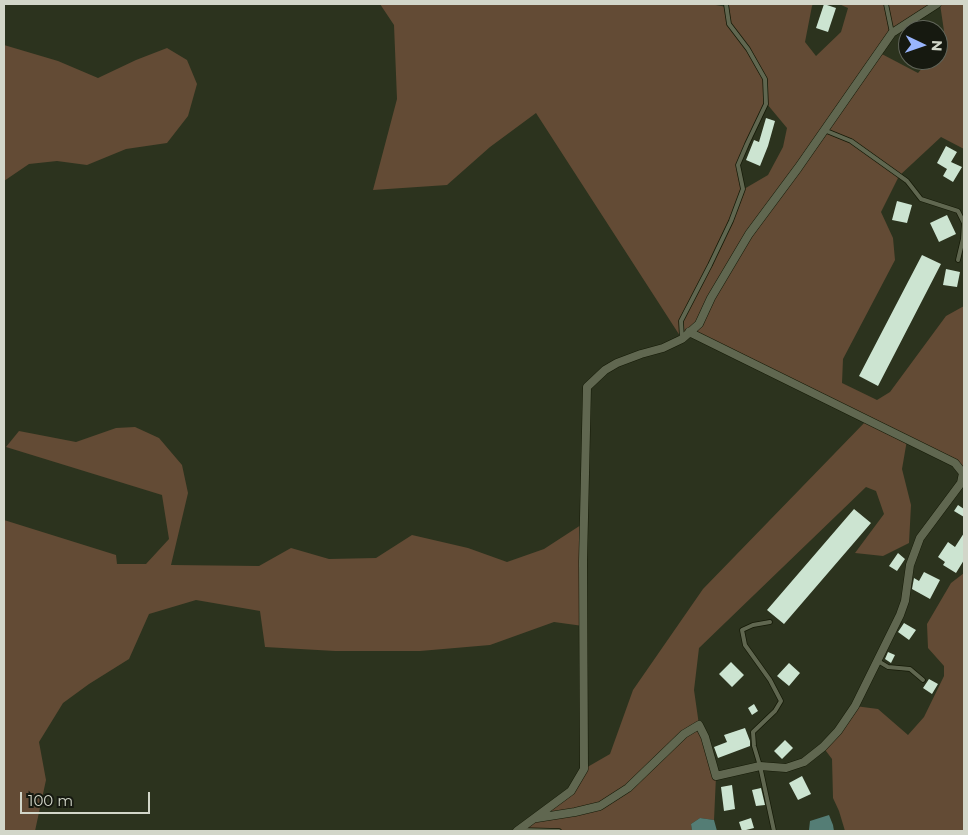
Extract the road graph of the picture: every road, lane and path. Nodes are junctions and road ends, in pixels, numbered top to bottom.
1 (726, 4) edge
2 (886, 4) edge
3 (937, 4) edge
4 (892, 33) junction
5 (824, 130) junction
6 (958, 260) dead end
7 (689, 332) junction
8 (682, 339) junction
9 (770, 622) dead end
10 (878, 662) junction
11 (922, 680) dead end
12 (760, 766) junction
13 (536, 818) junction
14 (518, 831) edge
15 (559, 831) edge
16 (774, 831) edge

1 - 8 lane
2 - 4 lane
3 - 4 street
4 - 5 street
5 - 6 lane
5 - 7 street
7 - 8 street
7 - 10 street
8 - 13 street
9 - 12 lane
10 - 11 lane
10 - 12 street
12 - 13 street
12 - 16 lane
13 - 14 street
14 - 15 lane

